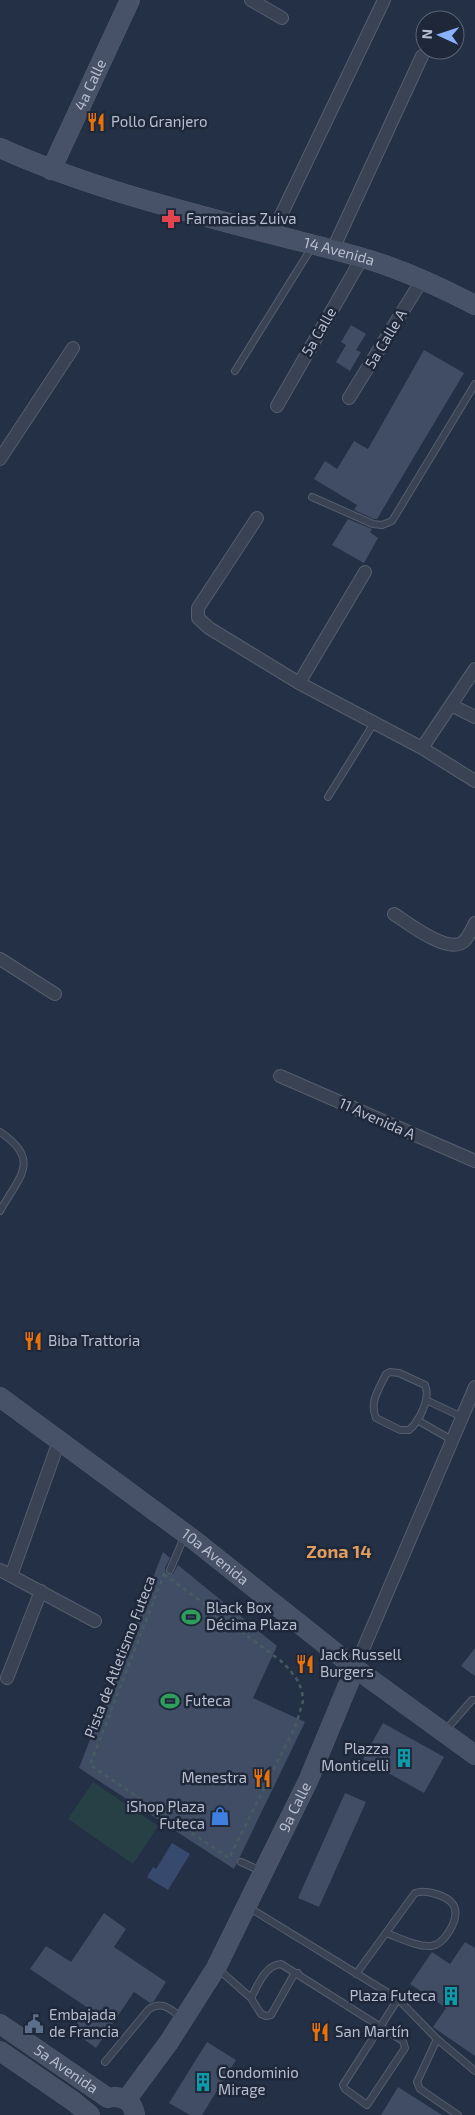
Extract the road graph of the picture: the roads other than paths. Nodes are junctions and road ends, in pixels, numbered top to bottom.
1 (130, 0) edge
2 (251, 0) edge
3 (384, 0) edge
4 (282, 18) dead end
5 (420, 60) edge
6 (0, 148) edge
7 (51, 170) junction
8 (272, 234) junction
9 (314, 244) junction
10 (332, 249) junction
11 (362, 258) junction
12 (422, 280) junction
13 (475, 305) edge
14 (73, 348) dead end
15 (235, 371) dead end
16 (475, 384) edge
17 (350, 398) dead end
18 (276, 406) dead end
19 (0, 459) edge
20 (312, 497) dead end
21 (257, 518) dead end
22 (365, 572) dead end
23 (475, 669) edge
24 (299, 683) junction
25 (451, 705) junction
26 (475, 718) edge
27 (374, 723) junction
28 (422, 748) junction
29 (475, 781) edge
30 (328, 797) dead end
31 (394, 914) dead end
32 (475, 923) edge
33 (0, 959) edge
34 (55, 994) dead end
35 (280, 1076) dead end
36 (0, 1132) edge
37 (475, 1161) edge
38 (0, 1212) edge
39 (475, 1386) edge
40 (0, 1397) edge
41 (426, 1400) junction
42 (462, 1417) junction
43 (417, 1420) junction
44 (452, 1440) junction
45 (59, 1441) junction
46 (192, 1536) junction
47 (170, 1570) dead end
48 (6, 1573) edge
49 (41, 1592) junction
50 (95, 1621) dead end
51 (354, 1668) junction
52 (7, 1678) dead end
53 (475, 1700) edge
54 (443, 1732) junction
55 (475, 1755) edge
56 (241, 1862) dead end
57 (262, 1872) junction
58 (245, 1905) junction
59 (386, 1933) junction
60 (216, 1968) junction
61 (298, 1973) junction
62 (356, 1974) junction
63 (251, 1998) junction
64 (398, 1999) junction
65 (184, 2019) junction
66 (0, 2024) edge
67 (379, 2028) junction
68 (437, 2040) junction
69 (0, 2052) edge
70 (105, 2062) dead end
71 (475, 2071) edge
72 (123, 2104) edge
73 (78, 2108) edge
74 (90, 2115) edge
75 (96, 2115) edge
76 (458, 2115) edge

1 - 7 street, 4a Calle
2 - 4 street
3 - 8 street
5 - 10 street
6 - 7 street, 14 Avenida
7 - 8 street, 14 Avenida
8 - 9 street, 14 Avenida
9 - 10 street, 14 Avenida
9 - 15 lane
10 - 11 street, 14 Avenida
11 - 12 street, 14 Avenida
11 - 18 street, 5a Calle
12 - 13 street, 14 Avenida
12 - 17 street, 5a Calle A
14 - 19 street
16 - 20 lane
21 - 24 street
22 - 24 street
23 - 25 street
24 - 27 street
25 - 26 street
25 - 28 street
27 - 28 street
27 - 30 lane
28 - 29 street
31 - 32 street
33 - 34 street
35 - 37 street, 11 Avenida A
36 - 38 lane
39 - 42 street, 9a Calle
40 - 45 street, 10a Avenida
41 - 42 lane
41 - 43 lane
41 - 43 lane
42 - 44 street, 9a Calle
43 - 44 lane
44 - 51 street, 9a Calle
45 - 46 street, 10a Avenida
45 - 48 street
46 - 47 lane
46 - 51 street, 10a Avenida
48 - 49 street
49 - 50 street
49 - 52 street
51 - 54 street, 10a Avenida
51 - 57 street, 9a Calle
53 - 54 lane
54 - 55 street, 10a Avenida
56 - 57 lane
57 - 58 street, 9a Calle
58 - 60 street, 9a Calle
58 - 62 lane
59 - 59 lane
59 - 62 lane
60 - 63 lane
60 - 65 street, 9a Calle
61 - 63 lane
61 - 63 lane
61 - 67 lane
62 - 64 lane
64 - 67 lane
64 - 68 lane
65 - 70 lane
65 - 72 street, 9a Calle
66 - 72 street, 5a Avenida
67 - 67 lane
68 - 71 lane
68 - 76 lane
69 - 73 street, 5a Avenida
72 - 75 street, 9a Calle
73 - 74 street, 5a Avenida

